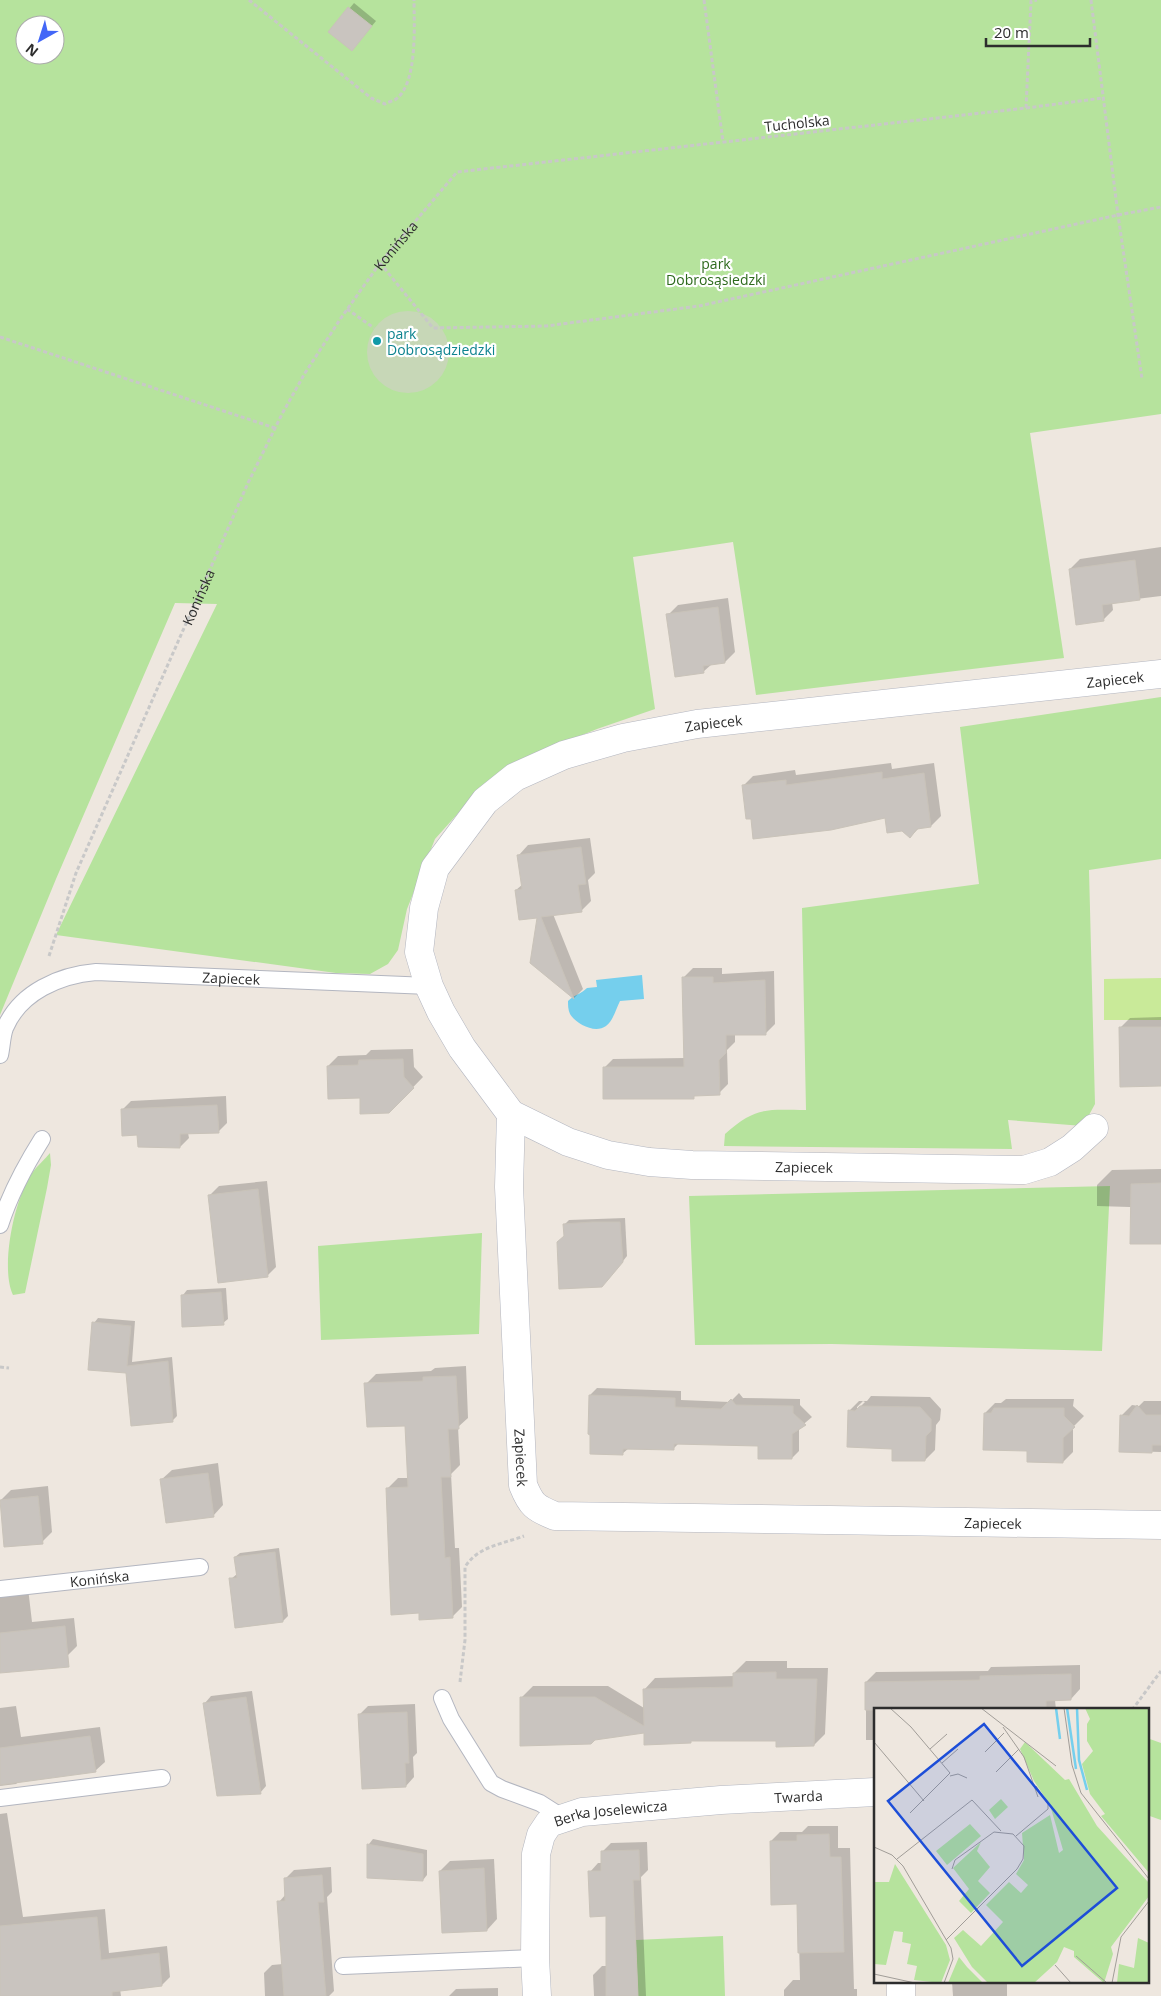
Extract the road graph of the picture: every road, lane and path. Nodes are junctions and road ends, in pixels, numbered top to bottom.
1 (249, 0) edge
2 (414, 0) edge
3 (704, 0) edge
4 (1030, 0) edge
5 (1038, 0) edge
6 (1091, 0) edge
7 (1103, 98) junction
8 (1026, 108) junction
9 (723, 142) junction
10 (457, 172) joint
11 (1161, 207) edge
12 (1118, 215) junction
13 (380, 263) junction
14 (347, 309) junction
15 (374, 328) dead end
16 (0, 337) edge
17 (1142, 379) dead end
18 (275, 428) junction
19 (1161, 674) edge
20 (429, 986) junction
21 (38, 989) junction
22 (0, 1054) edge
23 (511, 1114) junction
24 (1094, 1128) dead end
25 (42, 1139) dead end
26 (0, 1225) edge
27 (0, 1367) edge
28 (9, 1368) dead end
29 (555, 1516) junction
30 (1161, 1525) edge
31 (200, 1567) dead end
32 (0, 1589) edge
33 (1161, 1671) edge
34 (462, 1676) dead end
35 (442, 1698) dead end
36 (1133, 1708) edge
37 (162, 1778) dead end
38 (874, 1792) edge
39 (0, 1798) edge
40 (721, 1800) joint
41 (562, 1817) junction
42 (535, 1958) junction
43 (344, 1966) dead end
44 (537, 1996) edge

1 - 2 path
3 - 9 path
4 - 5 path
4 - 8 path
6 - 7 path
7 - 8 path, Tucholska
7 - 12 path
8 - 9 path, Tucholska
9 - 10 path, Tucholska
10 - 13 path, Konińska
11 - 12 path
12 - 13 path
12 - 17 path
13 - 14 path, Konińska
14 - 15 path
14 - 18 path, Konińska
16 - 18 path
18 - 21 path, Konińska
19 - 20 street, Zapiecek
20 - 21 lane, Zapiecek
20 - 23 street, Zapiecek
21 - 22 lane
23 - 24 street, Zapiecek
23 - 29 street, Zapiecek
25 - 26 lane
27 - 28 path
29 - 30 street, Zapiecek
29 - 34 path
31 - 32 lane, Konińska
33 - 36 path
35 - 41 lane
37 - 39 lane
38 - 40 street, Twarda
40 - 41 street, Berka Joselewicza
41 - 42 street, Berka Joselewicza
42 - 43 lane
42 - 44 street, Berka Joselewicza

